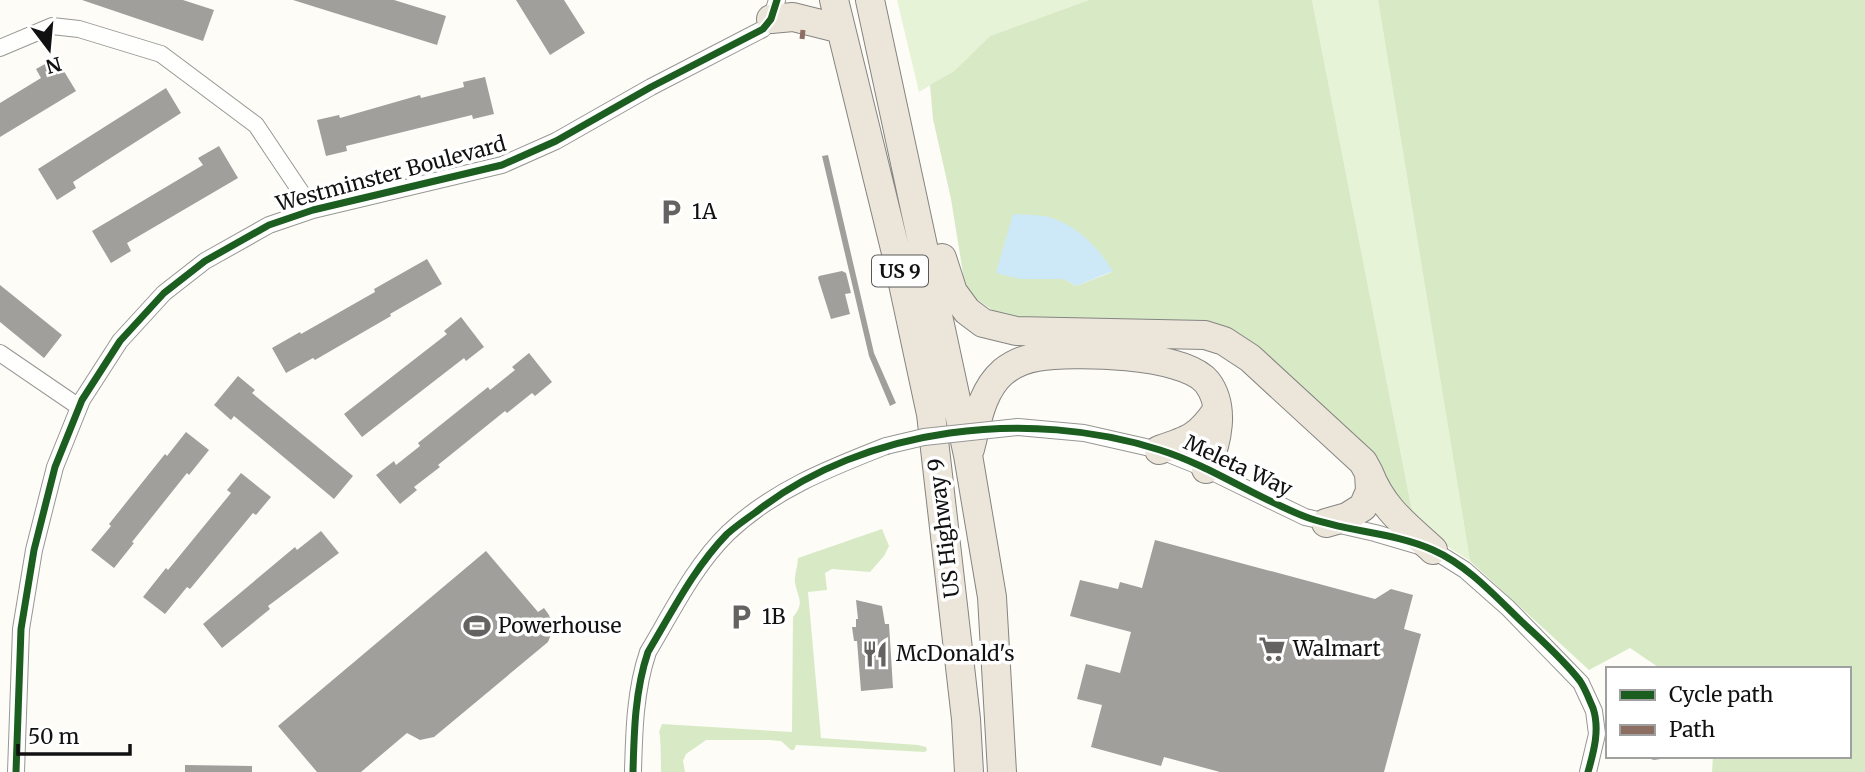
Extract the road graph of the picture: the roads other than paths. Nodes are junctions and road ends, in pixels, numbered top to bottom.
1 (834, 0) edge
2 (870, 0) edge
3 (774, 9) edge
4 (841, 29) junction
5 (0, 48) edge
6 (888, 80) junction
7 (313, 210) junction
8 (0, 353) edge
9 (79, 407) junction
10 (1217, 410) junction
11 (1159, 450) junction
12 (968, 455) junction
13 (1206, 469) junction
14 (1369, 474) junction
15 (1326, 523) junction
16 (1433, 550) junction
17 (16, 772) edge
18 (633, 772) edge
19 (969, 772) edge
20 (1002, 772) edge
21 (1588, 772) edge

1 - 4 highway, US Highway 9 / US 9
2 - 6 highway, US Highway 9 / US 9
3 - 4 highway
3 - 7 street, Westminster Boulevard
4 - 19 highway, US Highway 9 / US 9
5 - 7 street
6 - 12 highway, US Highway 9 / US 9
6 - 14 highway
7 - 9 street, Westminster Boulevard
8 - 9 street
9 - 17 street, Westminster Boulevard
10 - 11 highway
10 - 12 highway
10 - 13 highway
11 - 13 street, Meleta Way
11 - 18 street, Meleta Way, bridge
12 - 20 highway, US Highway 9 / US 9
13 - 15 street, Meleta Way
14 - 15 highway
14 - 16 highway
15 - 16 street, Meleta Way
16 - 21 street, Meleta Way

